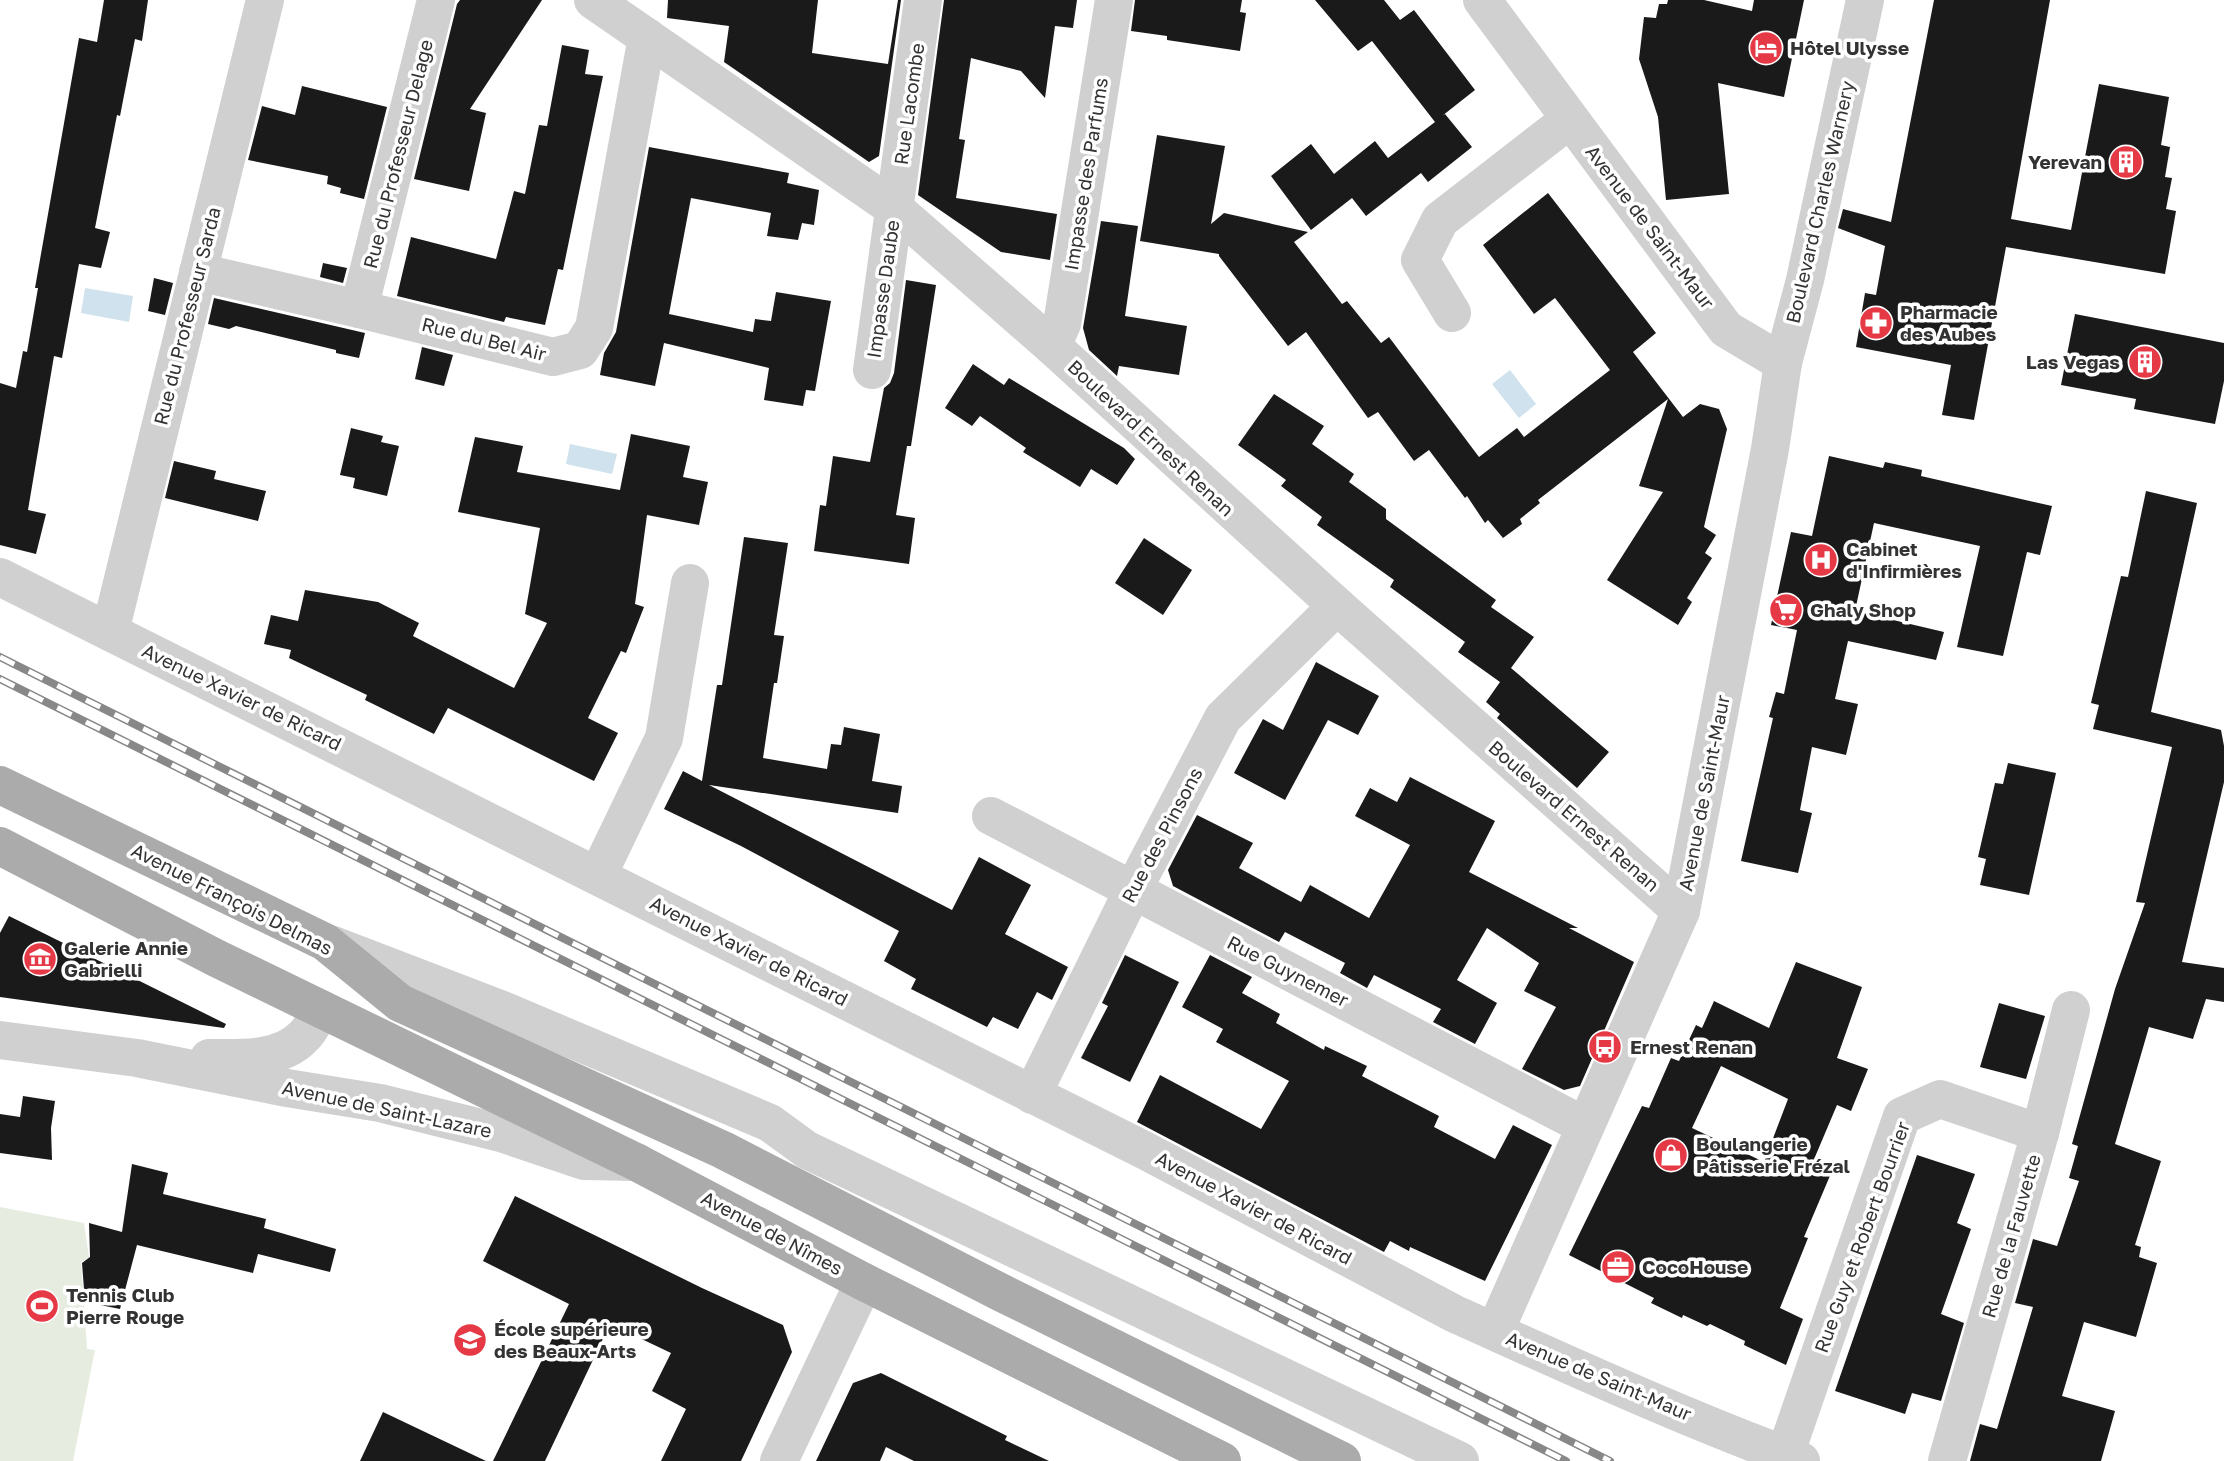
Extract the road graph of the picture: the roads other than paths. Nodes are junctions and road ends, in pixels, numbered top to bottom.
1 (265, 0) edge
2 (436, 0) edge
3 (593, 0) edge
4 (923, 0) edge
5 (1114, 0) edge
6 (1482, 0) edge
7 (1865, 0) edge
8 (647, 37) junction
9 (1569, 120) junction
10 (894, 208) junction
11 (198, 272) junction
12 (359, 309) junction
13 (1452, 313) dead end
14 (1052, 346) junction
15 (1783, 363) junction
16 (872, 370) dead end
17 (0, 577) edge
18 (690, 583) dead end
19 (1337, 606) junction
20 (110, 632) junction
21 (0, 785) edge
22 (991, 816) dead end
23 (0, 846) edge
24 (598, 875) junction
25 (1133, 890) junction
26 (1681, 911) junction
27 (325, 942) junction
28 (400, 1003) junction
29 (321, 1009) junction
30 (2071, 1010) dead end
31 (0, 1040) edge
32 (137, 1058) junction
33 (1032, 1095) junction
34 (1585, 1126) junction
35 (2040, 1133) junction
36 (723, 1150) junction
37 (807, 1150) junction
38 (636, 1162) junction
39 (934, 1258) junction
40 (864, 1282) junction
41 (1495, 1331) junction
42 (1793, 1458) edge
43 (779, 1461) edge
44 (1222, 1461) edge
45 (1342, 1461) edge
46 (1460, 1461) edge
47 (1947, 1461) edge

1 - 11 street, Rue du Professeur Sarda
2 - 12 street, Rue du Professeur Delage
3 - 8 street, Boulevard Ernest Renan
4 - 10 street, Rue Lacombe
5 - 14 street, Impasse des Parfums
6 - 9 street, Avenue de Saint-Maur
7 - 15 street, Boulevard Charles Warnery
8 - 10 street, Boulevard Ernest Renan
8 - 12 street, Rue du Bel Air
9 - 13 street
9 - 15 street, Avenue de Saint-Maur
10 - 14 street, Boulevard Ernest Renan
10 - 16 street, Impasse Daube
11 - 12 street, Rue du Bel Air
11 - 20 street, Rue du Professeur Sarda
14 - 19 street, Boulevard Ernest Renan
15 - 26 street, Avenue de Saint-Maur
17 - 20 street, Avenue Xavier de Ricard
18 - 24 street
19 - 25 street, Rue des Pinsons
19 - 26 street, Boulevard Ernest Renan
20 - 24 street, Avenue Xavier de Ricard
21 - 27 main road, Avenue François Delmas
22 - 25 street, Rue Guynemer
23 - 29 main road
24 - 33 street, Avenue Xavier de Ricard
25 - 33 street, Rue des Pinsons
25 - 34 street, Rue Guynemer
26 - 34 street, Avenue de Saint-Maur
27 - 28 main road, Avenue François Delmas
27 - 37 street
28 - 29 main road
28 - 36 main road
29 - 32 street, Avenue de Saint-Lazare
29 - 38 main road, Avenue de Nîmes
30 - 35 street, Rue de la Fauvette
31 - 32 street, Avenue de Saint-Lazare
32 - 38 street, Avenue de Saint-Lazare
33 - 41 street, Avenue Xavier de Ricard
34 - 41 street, Avenue de Saint-Maur
35 - 42 street, Rue Guy et Robert Bourrier
35 - 47 street, Rue de la Fauvette
36 - 37 street
36 - 39 main road
37 - 46 street
38 - 40 main road, Avenue de Nîmes
39 - 40 main road
39 - 45 main road
40 - 43 street
40 - 44 main road, Avenue de Nîmes
41 - 42 street, Avenue de Saint-Maur

